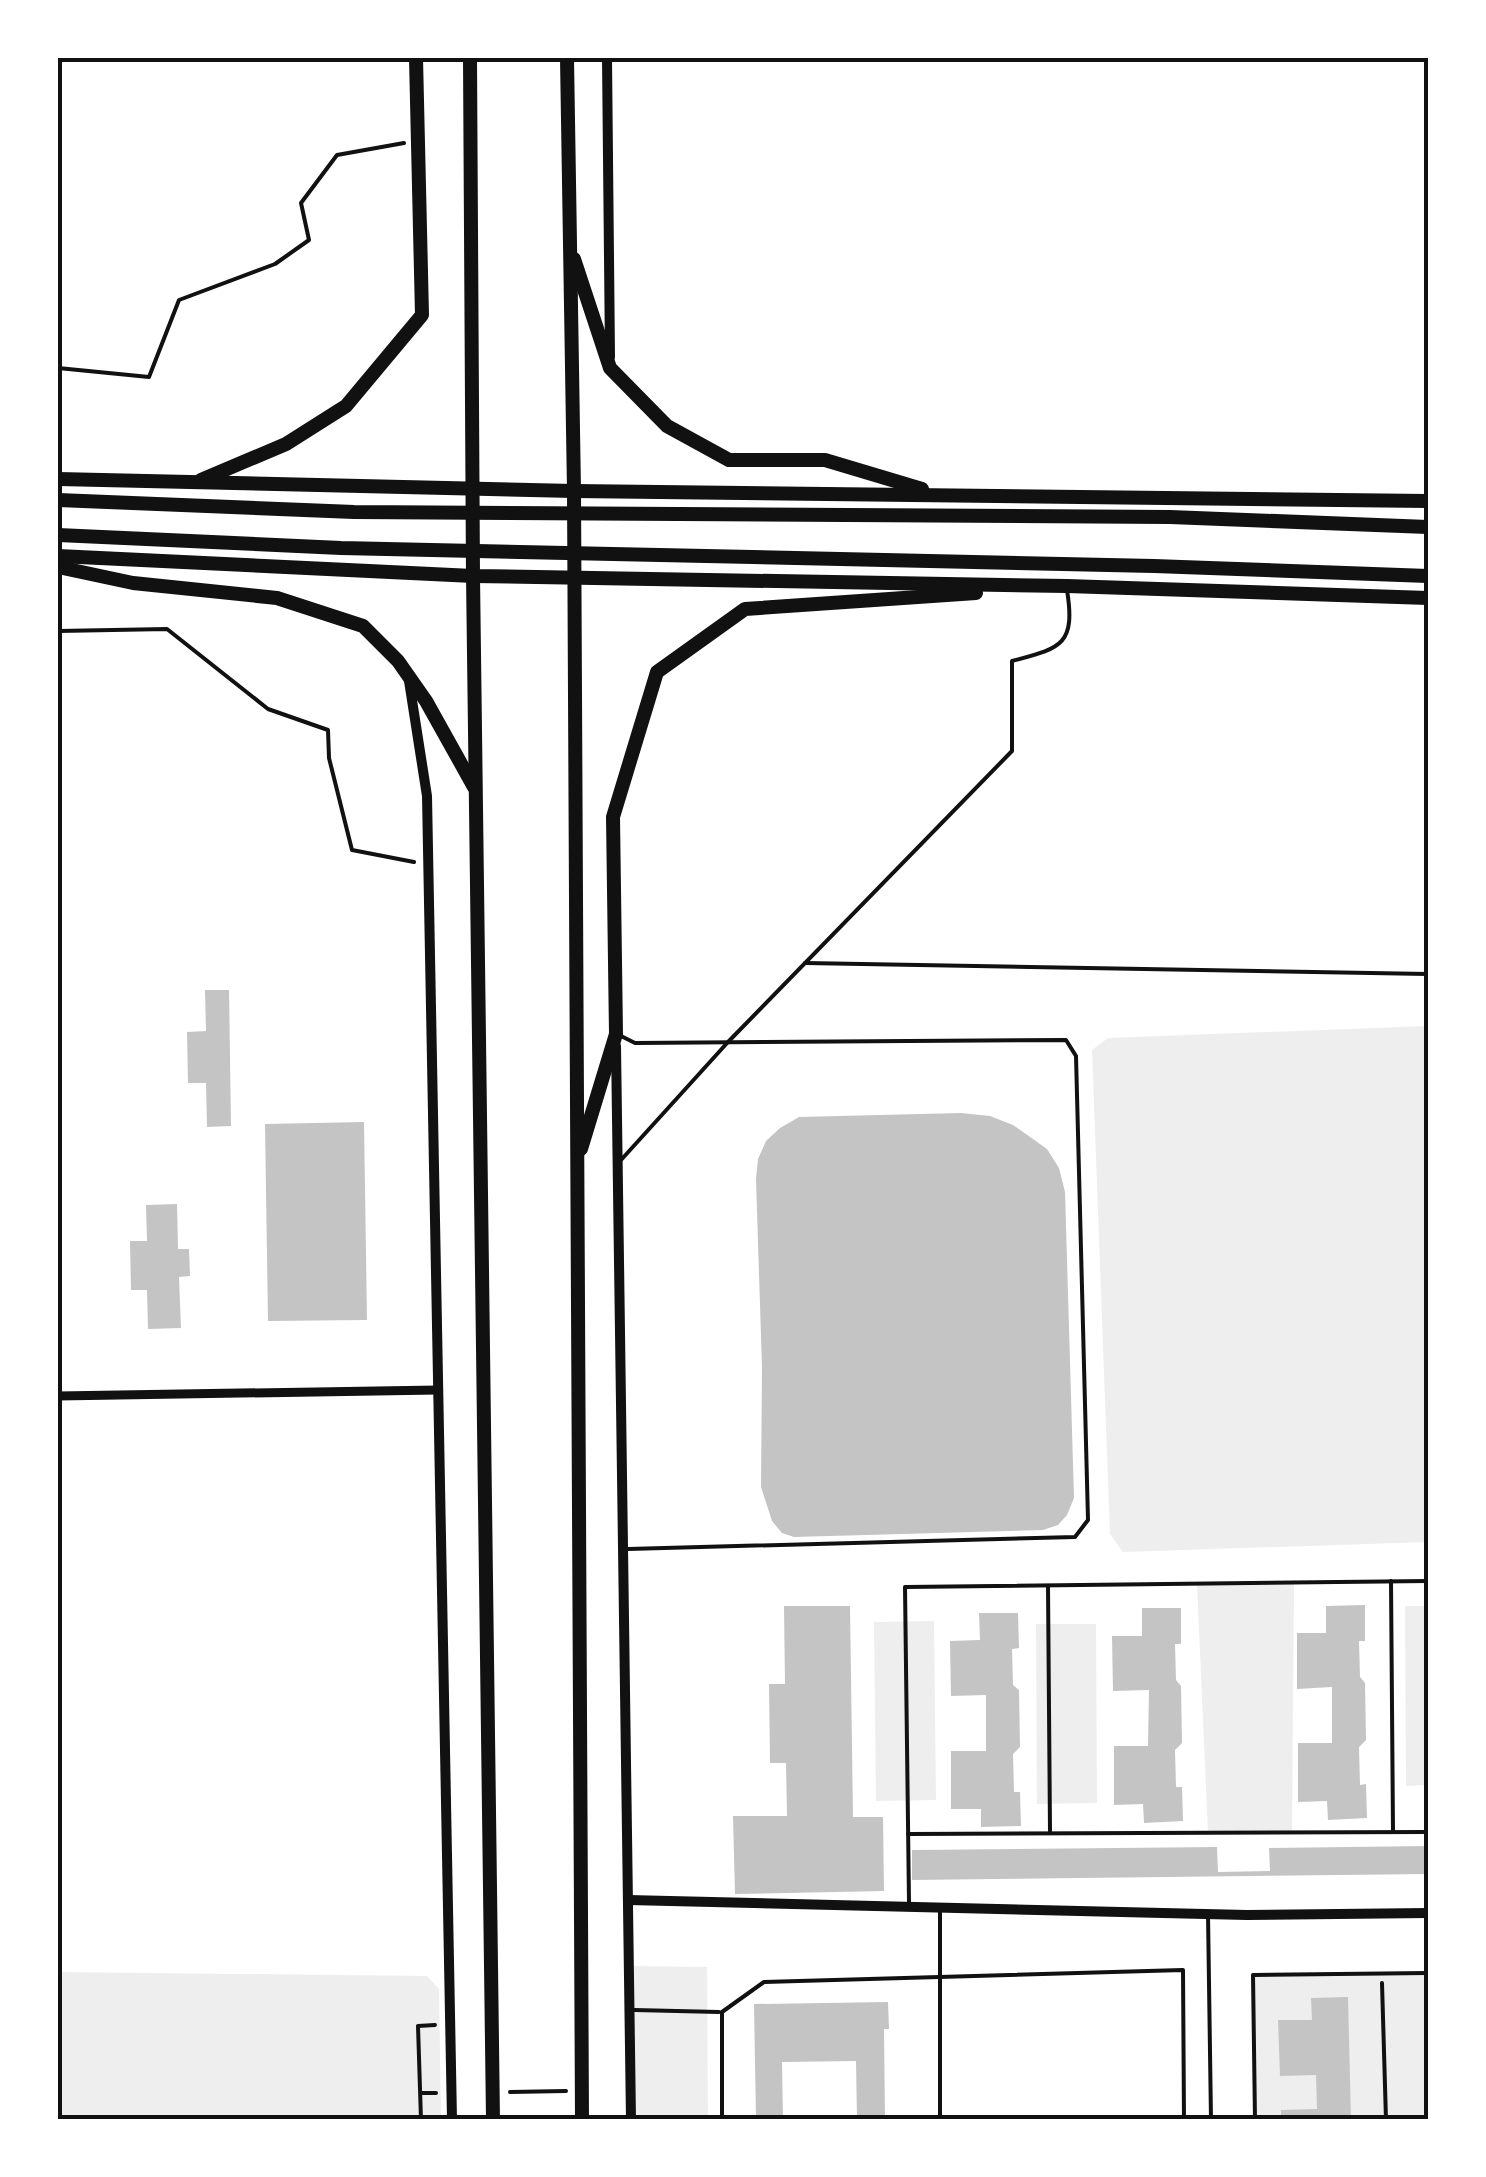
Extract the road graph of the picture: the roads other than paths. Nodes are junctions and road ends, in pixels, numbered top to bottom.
1 (416, 58) edge
2 (470, 58) edge
3 (567, 58) edge
4 (607, 58) edge
5 (569, 243) junction
6 (610, 368) junction
7 (58, 479) edge
8 (197, 482) junction
9 (472, 488) junction
10 (574, 491) junction
11 (1428, 493) edge
12 (937, 494) junction
13 (1073, 496) junction
14 (58, 500) edge
15 (1428, 501) edge
16 (1428, 527) edge
17 (58, 534) edge
18 (58, 556) edge
19 (58, 567) edge
20 (472, 576) junction
21 (1428, 576) edge
22 (573, 577) junction
23 (1067, 586) junction
24 (1164, 589) junction
25 (1428, 598) edge
26 (1428, 606) edge
27 (408, 675) junction
28 (476, 789) junction
29 (805, 964) junction
30 (1428, 974) edge
31 (616, 1034) junction
32 (728, 1042) junction
33 (576, 1163) junction
34 (618, 1164) junction
35 (438, 1390) junction
36 (58, 1396) edge
37 (623, 1550) junction
38 (1391, 1581) junction
39 (1428, 1581) edge
40 (1048, 1586) junction
41 (1393, 1832) junction
42 (1428, 1832) edge
43 (1050, 1833) junction
44 (908, 1834) junction
45 (628, 1900) junction
46 (909, 1907) junction
47 (940, 1908) junction
48 (1428, 1913) edge
49 (1208, 1914) junction
50 (1428, 1973) edge
51 (939, 1977) junction
52 (629, 2010) junction
53 (722, 2012) junction
54 (452, 2120) edge
55 (493, 2120) edge
56 (582, 2120) edge
57 (631, 2120) edge
58 (722, 2120) edge
59 (940, 2120) edge
60 (1184, 2120) edge
61 (1211, 2120) edge
62 (1255, 2120) edge

1 - 8 highway
2 - 9 highway
3 - 5 highway
4 - 6 street
5 - 6 highway
5 - 10 highway
6 - 12 highway
7 - 8 highway
8 - 9 highway
9 - 10 highway
9 - 20 highway
10 - 12 highway
10 - 22 highway
11 - 13 highway
12 - 13 highway
13 - 15 highway
14 - 16 highway
17 - 21 highway
18 - 20 highway
19 - 27 highway
20 - 22 highway
20 - 28 highway
22 - 23 highway
22 - 33 highway
23 - 24 highway
23 - 29 lane
23 - 31 highway
24 - 25 highway
24 - 26 highway
27 - 28 highway
27 - 35 street
28 - 55 highway
29 - 30 lane
29 - 32 lane
31 - 32 lane
31 - 33 highway
31 - 34 street
32 - 34 lane
32 - 37 lane
33 - 56 highway
34 - 37 street
35 - 36 street
35 - 54 street
37 - 45 street
38 - 39 lane
38 - 40 lane
38 - 41 lane
40 - 43 lane
40 - 44 lane
41 - 42 lane
41 - 43 lane
43 - 44 lane
44 - 46 lane
45 - 46 street
45 - 52 street
46 - 47 street
47 - 49 street
47 - 51 lane
48 - 49 street
49 - 61 lane
50 - 62 lane
51 - 53 lane
51 - 59 lane
51 - 60 lane
52 - 53 lane
52 - 57 street
53 - 58 lane

